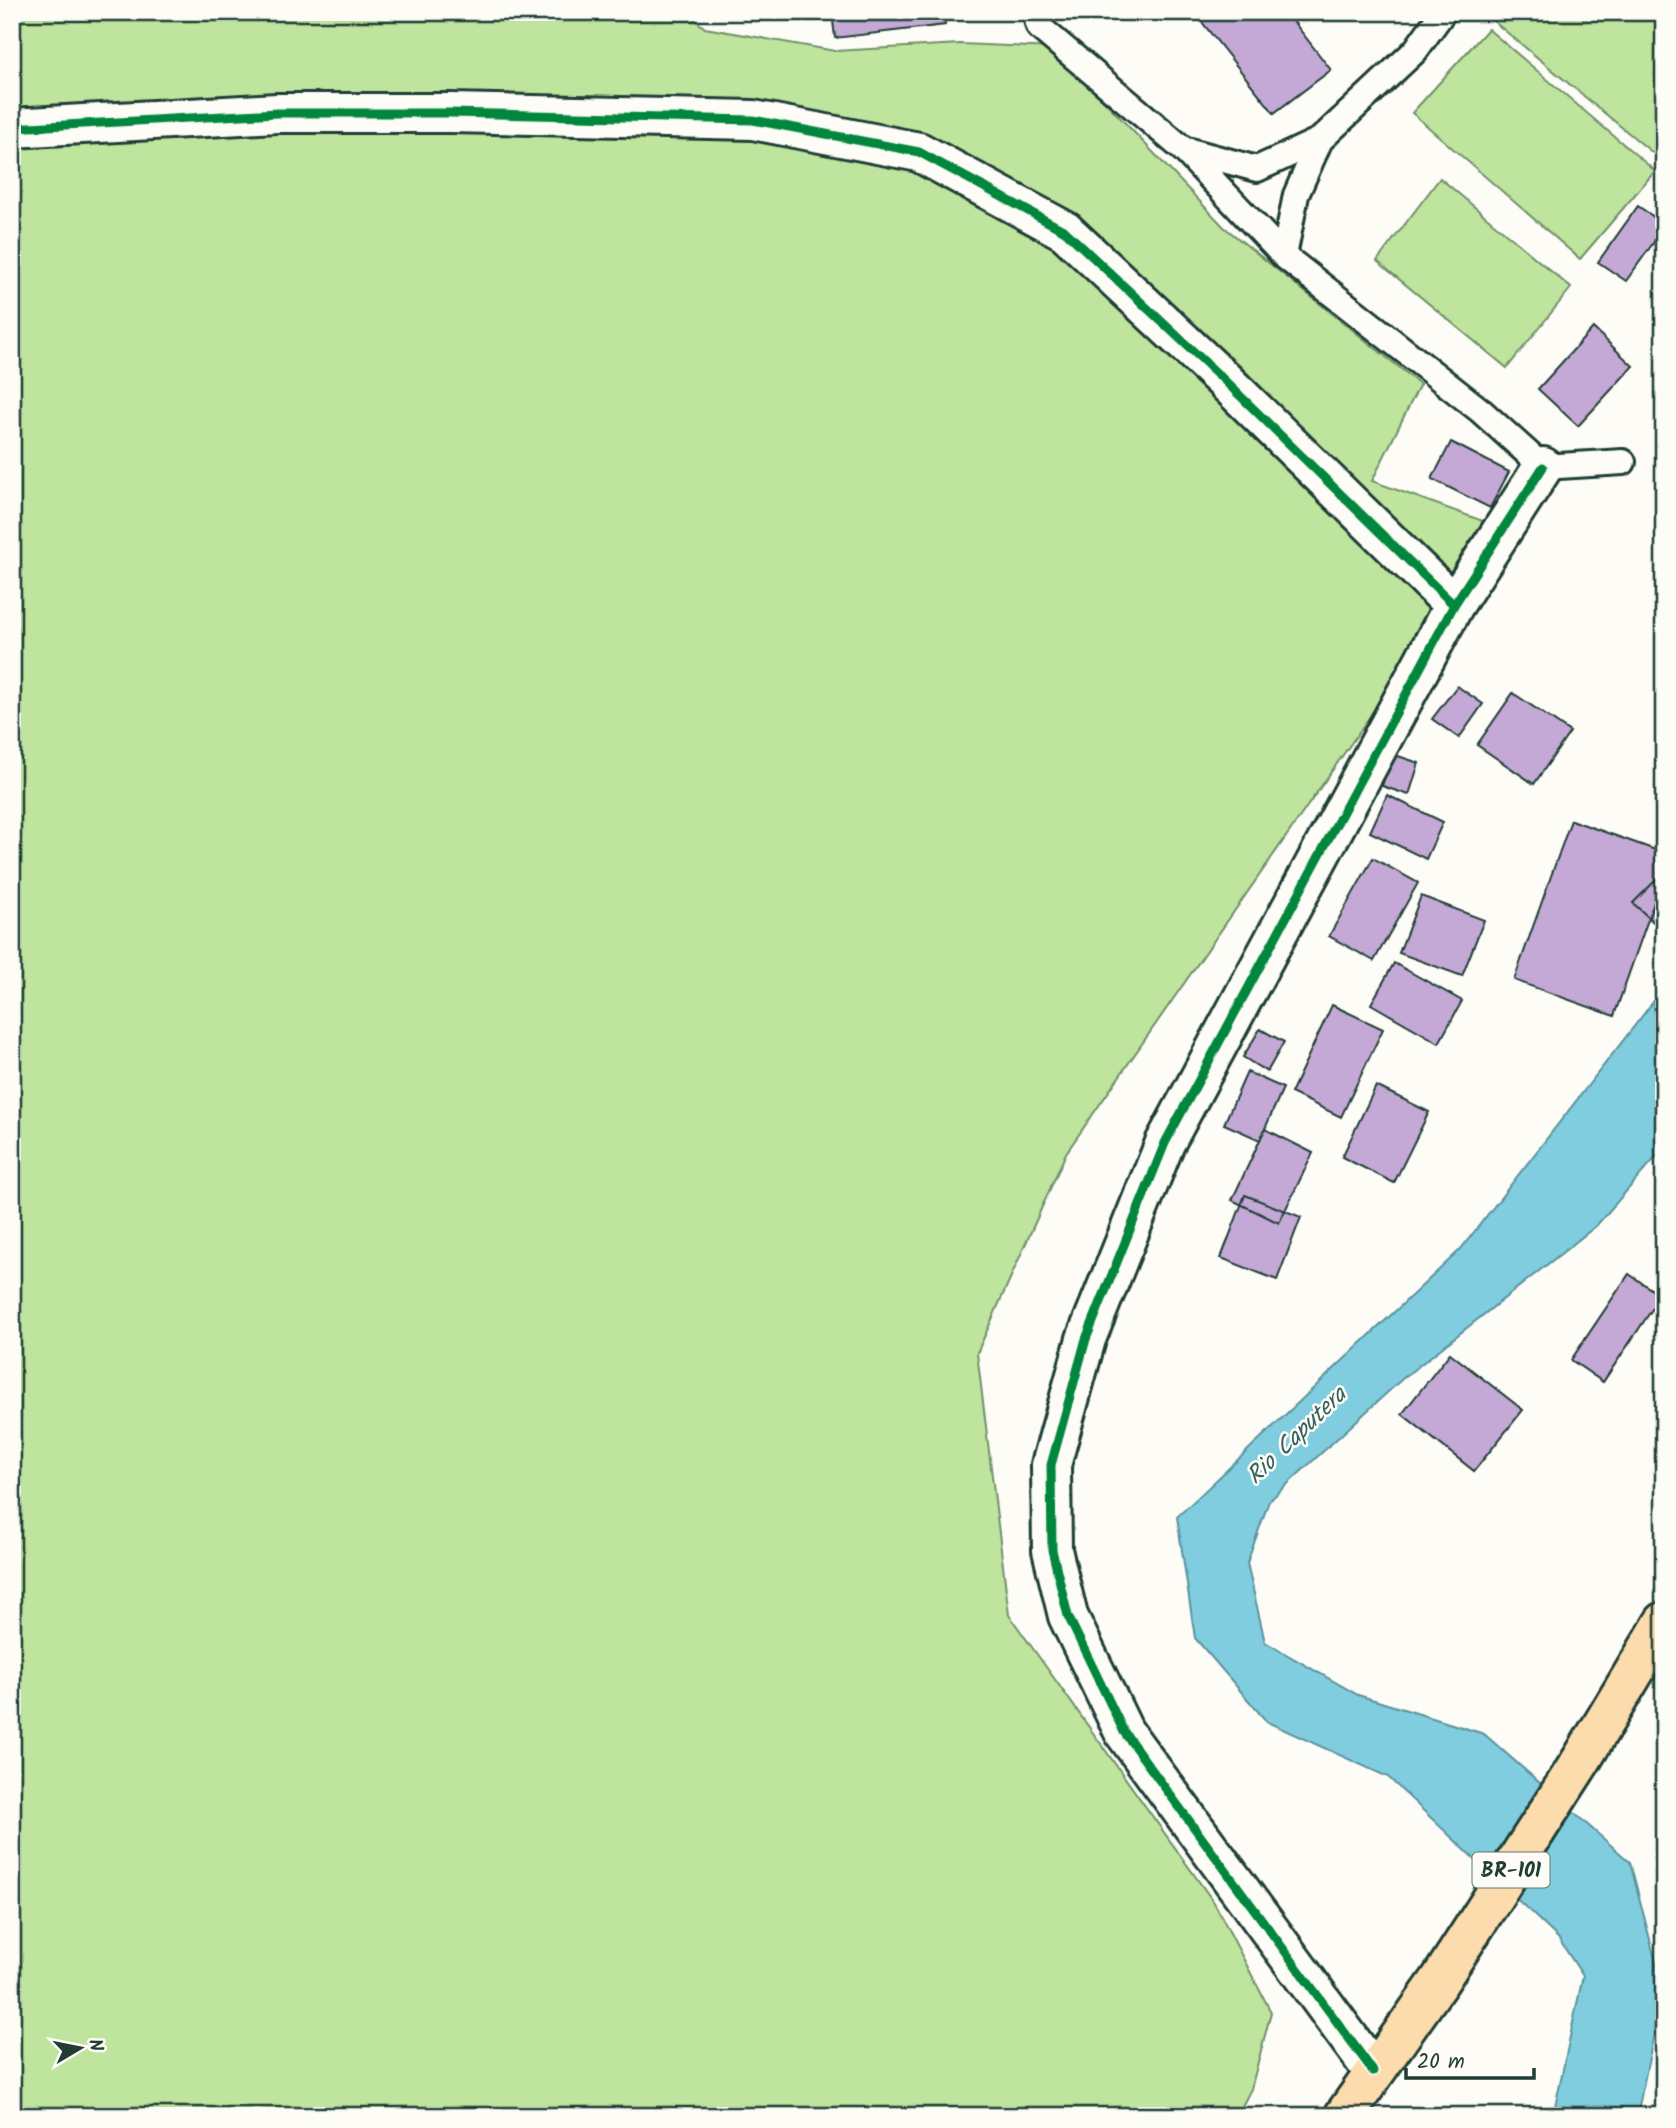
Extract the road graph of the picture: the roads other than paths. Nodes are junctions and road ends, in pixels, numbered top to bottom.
1 (1035, 12) edge
2 (1443, 12) edge
3 (12, 128) edge
4 (1320, 140) junction
5 (1184, 149) junction
6 (1284, 256) junction
7 (1623, 462) dead end
8 (1543, 467) junction
9 (1454, 605) junction
10 (1664, 1622) edge
11 (1373, 2071) junction
12 (1343, 2116) edge

1 - 5 lane
2 - 4 lane
3 - 9 street
4 - 5 lane
4 - 6 lane
5 - 6 lane
6 - 8 lane
7 - 8 lane
8 - 9 street
9 - 11 street
10 - 11 highway, BR-101
11 - 12 highway, BR-101

